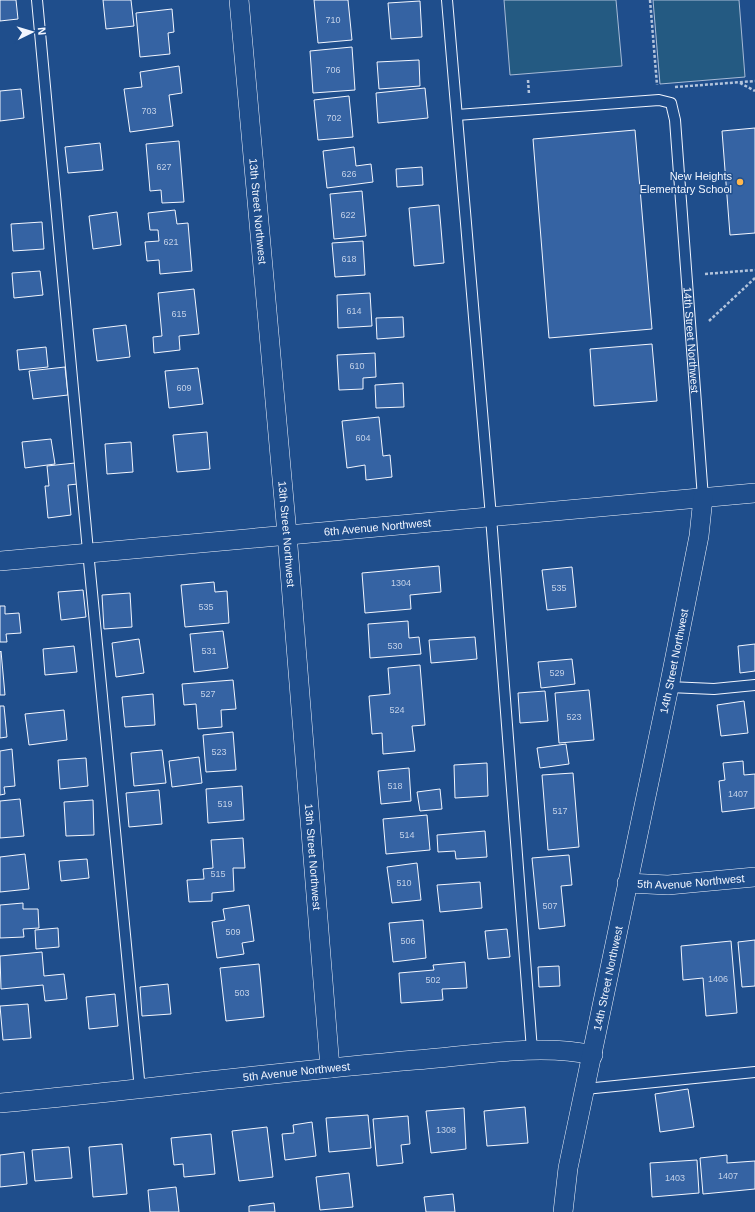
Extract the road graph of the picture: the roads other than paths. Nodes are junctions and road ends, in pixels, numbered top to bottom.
1 (37, 0) edge
2 (239, 0) edge
3 (447, 0) edge
4 (457, 115) junction
5 (755, 493) edge
6 (703, 498) junction
7 (491, 517) junction
8 (287, 534) junction
9 (88, 551) junction
10 (0, 561) edge
11 (755, 685) edge
12 (669, 687) junction
13 (755, 877) edge
14 (627, 883) junction
15 (532, 1050) junction
16 (593, 1055) junction
17 (330, 1068) junction
18 (755, 1072) edge
19 (585, 1089) junction
20 (140, 1090) junction
21 (0, 1103) edge
22 (563, 1212) edge

1 - 9 lane
2 - 8 street, 13th Street Northwest
3 - 4 lane
4 - 6 lane, 14th Street Northwest
4 - 7 lane
5 - 6 street, 6th Avenue Northwest
6 - 7 street, 6th Avenue Northwest
6 - 12 street, 14th Street Northwest
7 - 8 street, 6th Avenue Northwest
7 - 15 lane
8 - 9 street, 6th Avenue Northwest
8 - 17 street, 13th Street Northwest
9 - 10 street, 6th Avenue Northwest
9 - 20 lane
11 - 12 lane
12 - 14 street, 14th Street Northwest
13 - 14 street, 5th Avenue Northwest
14 - 16 street, 14th Street Northwest
15 - 16 street, 5th Avenue Northwest
15 - 17 street, 5th Avenue Northwest
16 - 19 street, 14th Street Northwest
17 - 20 street, 5th Avenue Northwest
18 - 19 lane
19 - 22 street, 14th Street Northwest
20 - 21 street, 5th Avenue Northwest

